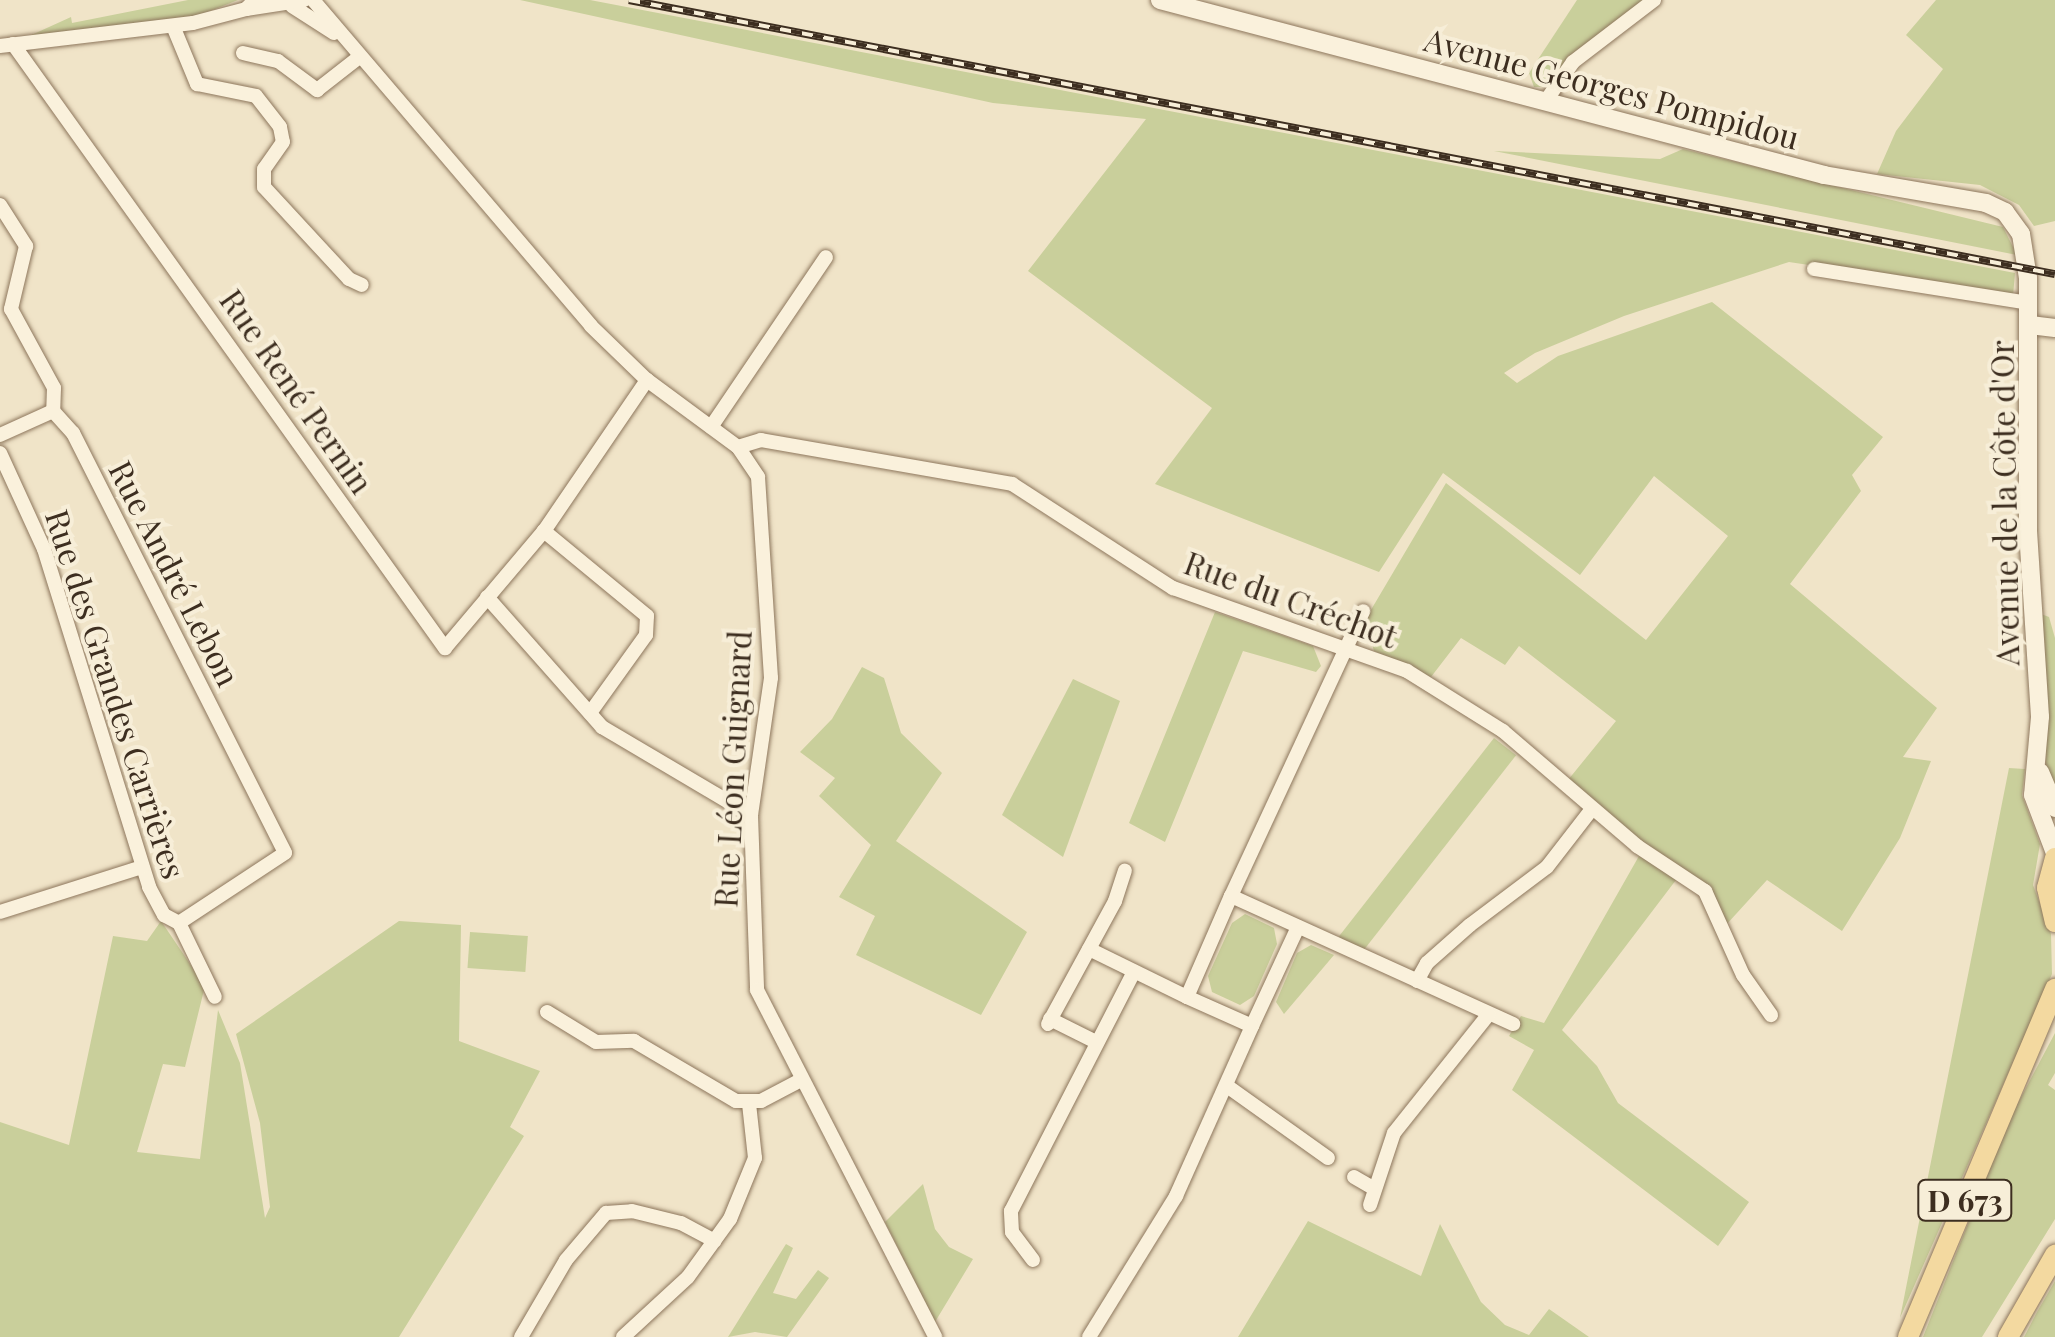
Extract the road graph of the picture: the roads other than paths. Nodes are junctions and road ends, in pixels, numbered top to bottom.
1 (313, 0) edge
2 (1654, 0) edge
3 (1164, 1) edge
4 (292, 3) edge
5 (251, 4) edge
6 (173, 26) junction
7 (334, 33) junction
8 (6, 45) edge
9 (243, 52) dead end
10 (358, 58) junction
11 (1545, 102) junction
12 (0, 205) edge
13 (2026, 254) joint
14 (826, 256) dead end
15 (1814, 269) dead end
16 (362, 284) dead end
17 (2029, 303) junction
18 (2030, 325) junction
19 (2055, 328) edge
20 (647, 380) junction
21 (54, 411) junction
22 (711, 428) junction
23 (0, 435) edge
24 (738, 447) junction
25 (0, 453) edge
26 (544, 530) junction
27 (487, 598) junction
28 (1363, 611) dead end
29 (1344, 644) junction
30 (590, 714) junction
31 (2037, 752) junction
32 (2055, 808) edge
33 (1592, 809) junction
34 (751, 816) junction
35 (2055, 856) edge
36 (142, 867) junction
37 (1125, 871) dead end
38 (1230, 896) junction
39 (0, 912) edge
40 (2055, 922) edge
41 (179, 923) junction
42 (1298, 926) junction
43 (1089, 948) junction
44 (1134, 972) junction
45 (1417, 981) junction
46 (2055, 989) edge
47 (215, 997) dead end
48 (1187, 997) junction
49 (547, 1012) dead end
50 (1489, 1014) junction
51 (1772, 1014) dead end
52 (2055, 1016) edge
53 (1513, 1024) dead end
54 (1252, 1026) junction
55 (1096, 1042) junction
56 (2024, 1065) junction
57 (799, 1080) junction
58 (1227, 1086) junction
59 (749, 1104) junction
60 (1328, 1158) dead end
61 (1354, 1177) dead end
62 (1372, 1188) junction
63 (1370, 1205) dead end
64 (715, 1241) junction
65 (2055, 1255) edge
66 (1033, 1260) dead end
67 (521, 1337) edge
68 (623, 1337) edge
69 (936, 1337) edge
70 (1089, 1337) edge
71 (1908, 1337) edge
72 (2008, 1337) edge

1 - 7 street, Rue Léon Guignard
2 - 11 street
3 - 11 main road, Avenue Georges Pompidou
4 - 5 street
4 - 7 street, Rue Léon Guignard
5 - 6 street
6 - 8 street
6 - 16 street
7 - 10 street, Rue Léon Guignard
8 - 27 street, Rue René Pernin
9 - 10 street
10 - 20 street, Rue Léon Guignard
11 - 13 main road, Avenue Georges Pompidou
12 - 21 street, Rue André Lebon
13 - 17 main road, Avenue de la Côte d'Or
14 - 22 street
15 - 17 street
17 - 18 main road, Avenue de la Côte d'Or
18 - 19 main road
18 - 31 main road, Avenue de la Côte d'Or
20 - 22 street, Rue Léon Guignard
20 - 26 street, Rue René Pernin
21 - 23 street
21 - 41 street, Rue André Lebon
22 - 24 street, Rue Léon Guignard
24 - 29 street, Rue du Créchot
24 - 34 street, Rue Léon Guignard
25 - 36 street, Rue des Grandes Carrières
26 - 27 street, Rue René Pernin
26 - 30 street
27 - 30 street
28 - 29 street
29 - 33 street, Rue du Créchot
29 - 38 street
30 - 34 street
31 - 32 main road, Avenue de la Côte d'Or
31 - 35 main road, Avenue de la Côte d'Or
33 - 45 street
33 - 51 street, Rue du Créchot
34 - 57 street, Rue Léon Guignard
35 - 40 main road
36 - 39 street
36 - 41 street, Rue des Grandes Carrières
37 - 43 street
38 - 42 street
38 - 48 street
41 - 47 street, Rue des Grandes Carrières
42 - 45 street
42 - 54 street
43 - 44 street
43 - 55 street
44 - 48 street
44 - 55 street
45 - 50 street
46 - 56 main road, D 673
48 - 54 street
49 - 59 street
50 - 53 street
50 - 62 street
52 - 56 main road, D 673
54 - 58 street
55 - 66 street
56 - 71 main road, D 673
57 - 59 street
57 - 69 street, Rue Léon Guignard
58 - 60 street
58 - 70 street
59 - 64 street
61 - 62 street
62 - 63 street
64 - 67 street
64 - 68 street
65 - 72 main road

